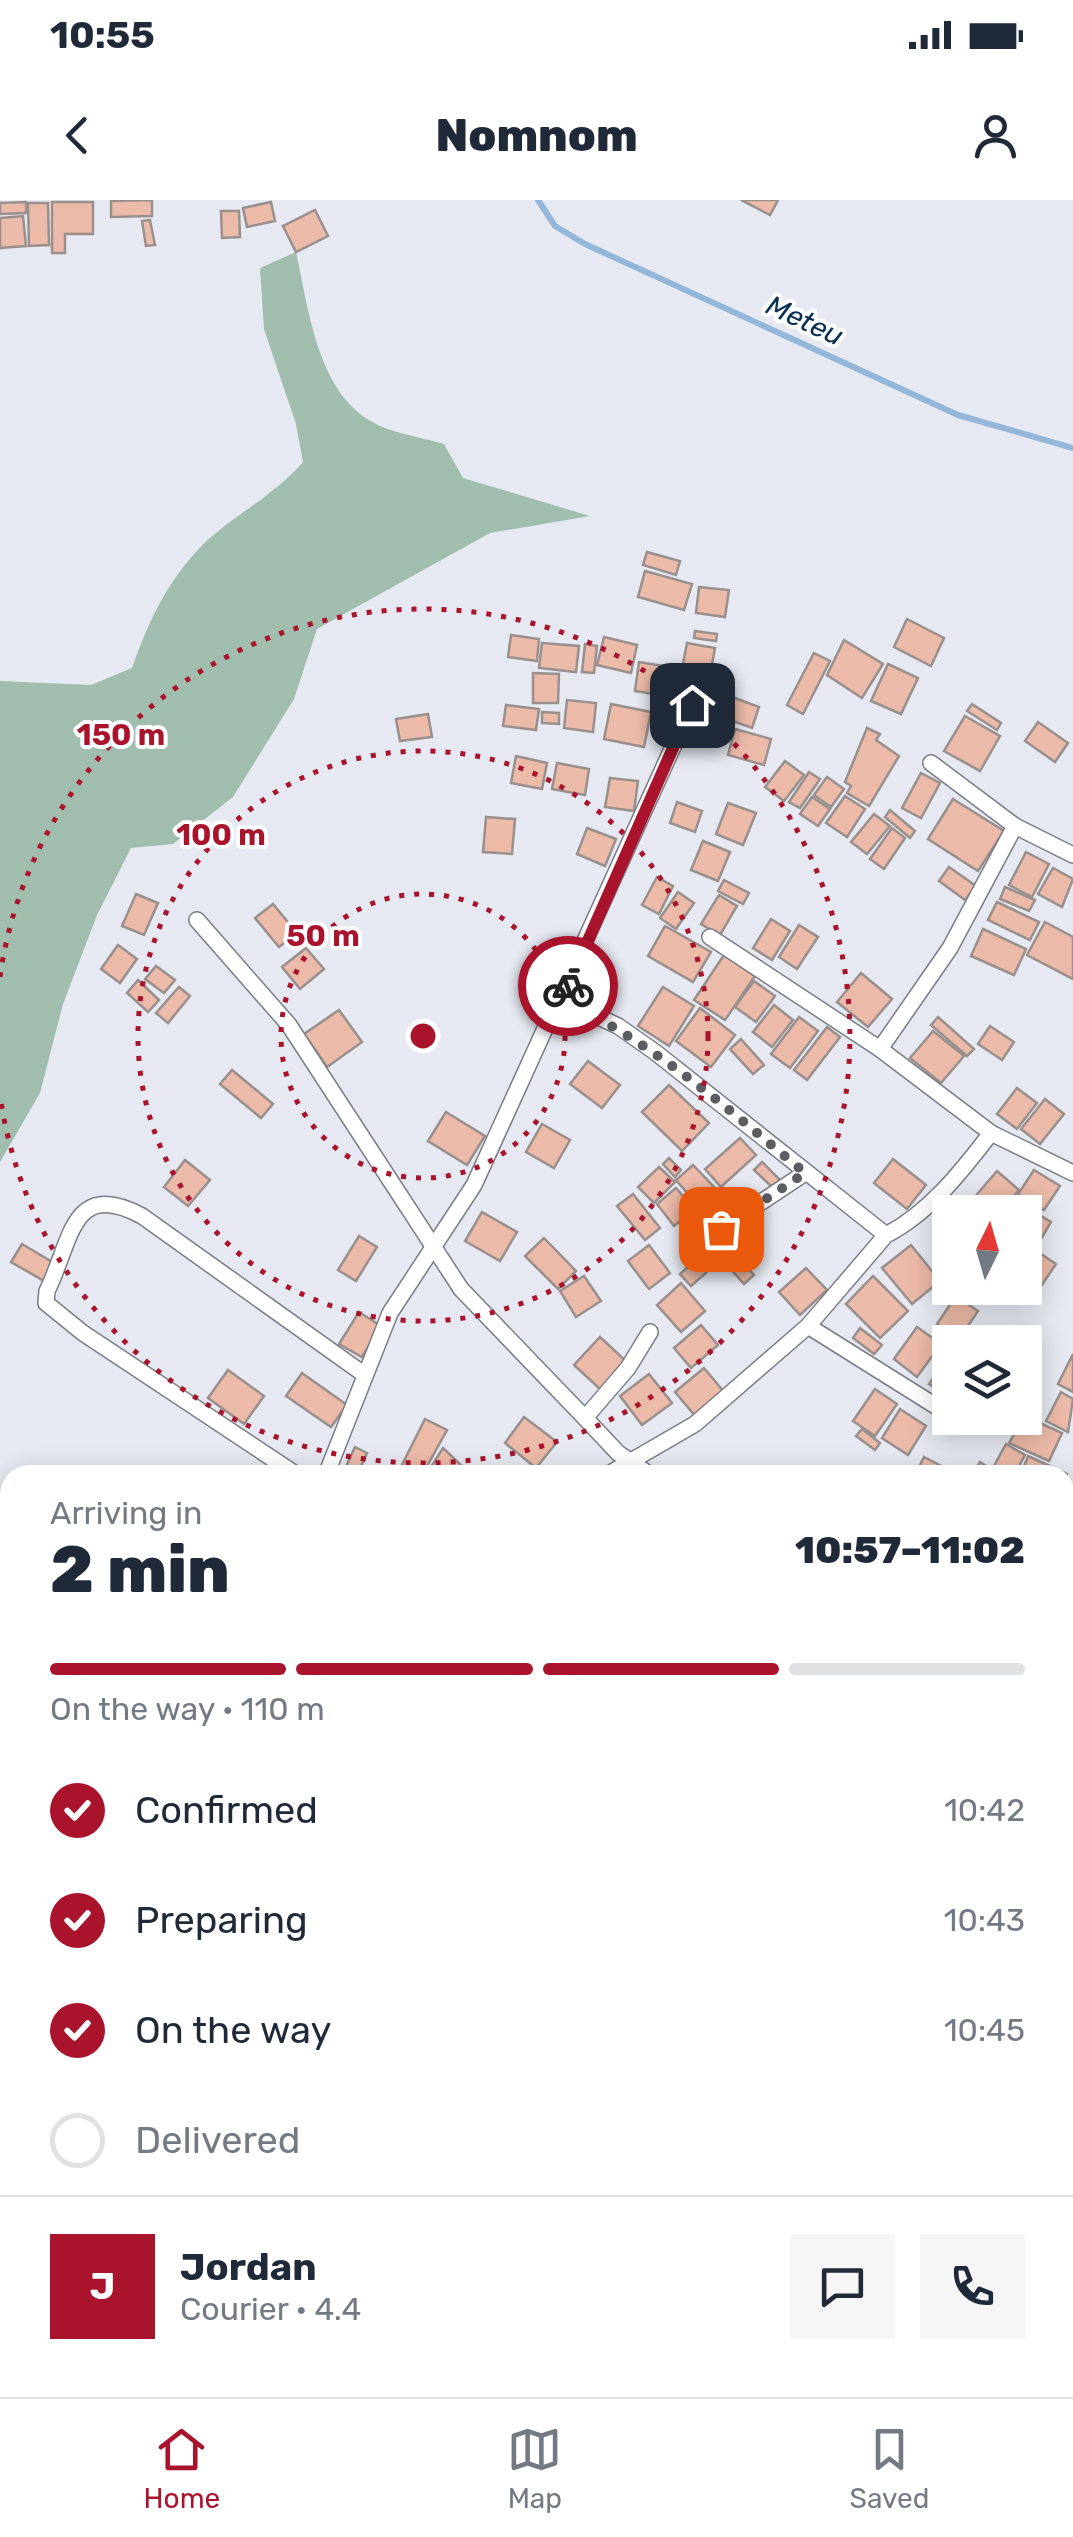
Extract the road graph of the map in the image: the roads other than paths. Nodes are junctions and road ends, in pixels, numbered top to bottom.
1 (692, 705) dead end
2 (931, 763) dead end
3 (1015, 826) junction
4 (1073, 855) edge
5 (197, 920) dead end
6 (710, 937) dead end
7 (562, 1000) junction
8 (880, 1049) junction
9 (991, 1133) junction
10 (805, 1173) junction
11 (1073, 1174) edge
12 (721, 1229) dead end
13 (886, 1235) junction
14 (432, 1250) junction
15 (808, 1326) junction
16 (650, 1332) dead end
17 (365, 1375) junction
18 (932, 1404) edge
19 (585, 1418) junction
20 (632, 1461) junction
21 (281, 1465) edge
22 (330, 1465) edge
23 (625, 1465) edge
24 (637, 1465) edge

1 - 7 street
2 - 3 street
3 - 4 street
3 - 8 street
5 - 14 street
6 - 8 street
7 - 10 street
7 - 14 street
8 - 9 street
9 - 11 street
9 - 13 street
10 - 12 street
10 - 13 street
13 - 15 street
14 - 17 street
14 - 19 street
15 - 18 street
15 - 20 street
16 - 19 street
17 - 21 street
17 - 22 street
19 - 20 street
20 - 23 street
20 - 24 street

